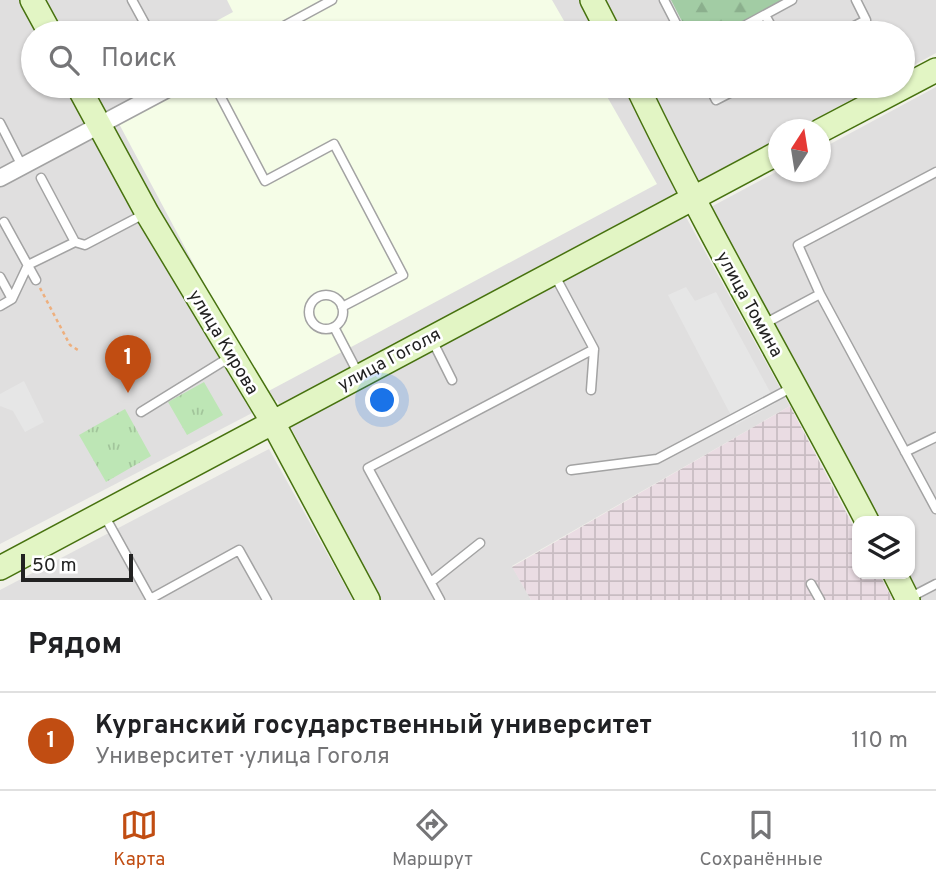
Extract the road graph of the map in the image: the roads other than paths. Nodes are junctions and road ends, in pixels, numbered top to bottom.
1 (32, 0) edge
2 (132, 0) edge
3 (332, 0) edge
4 (592, 0) edge
5 (664, 0) edge
6 (792, 0) edge
7 (856, 0) edge
8 (765, 15) junction
9 (43, 21) edge
10 (143, 21) edge
11 (293, 21) edge
12 (603, 21) edge
13 (675, 21) edge
14 (754, 21) edge
15 (768, 21) edge
16 (864, 21) edge
17 (936, 70) edge
18 (915, 81) edge
19 (84, 98) edge
20 (150, 98) edge
21 (221, 98) edge
22 (643, 98) edge
23 (883, 98) edge
24 (0, 123) edge
25 (99, 125) junction
26 (831, 126) edge
27 (768, 159) edge
28 (22, 166) junction
29 (936, 172) edge
30 (0, 178) edge
31 (41, 178) dead end
32 (691, 199) junction
33 (147, 213) junction
34 (4, 222) dead end
35 (75, 242) junction
36 (28, 265) junction
37 (553, 272) junction
38 (0, 276) edge
39 (36, 280) road end
40 (820, 294) junction
41 (12, 299) junction
42 (0, 306) edge
43 (342, 307) junction
44 (762, 325) junction
45 (334, 327) junction
46 (430, 337) junction
47 (594, 349) junction
48 (232, 355) junction
49 (359, 375) junction
50 (452, 380) dead end
51 (796, 386) junction
52 (591, 390) dead end
53 (141, 412) dead end
54 (272, 421) junction
55 (936, 437) edge
56 (905, 452) junction
57 (571, 470) dead end
58 (936, 509) edge
59 (103, 513) junction
60 (864, 516) edge
61 (481, 543) dead end
62 (0, 568) edge
63 (898, 579) edge
64 (430, 582) junction
65 (811, 583) dead end
66 (936, 584) edge
67 (151, 599) edge
68 (908, 599) edge
69 (267, 600) edge
70 (368, 600) edge
71 (440, 600) edge
72 (820, 600) edge

1 - 9 street
2 - 10 lane
3 - 11 lane
4 - 12 street
5 - 13 lane
6 - 8 lane
7 - 16 lane
8 - 14 lane
8 - 15 lane
17 - 18 street
19 - 25 street, улица Кирова
20 - 25 street
21 - 43 lane
22 - 32 street, улица Томина
23 - 26 street
24 - 28 lane
25 - 28 street
25 - 33 street, улица Кирова
27 - 32 street, улица Гоголя
28 - 30 street
29 - 40 lane
31 - 35 lane
32 - 37 street, улица Гоголя
32 - 44 street, улица Томина
33 - 35 lane
33 - 48 street, улица Кирова
34 - 36 lane
35 - 36 lane
36 - 39 lane
36 - 41 lane
37 - 46 street, улица Гоголя
37 - 47 lane
38 - 41 lane
40 - 44 lane
40 - 56 lane
41 - 42 lane
43 - 45 lane
43 - 45 lane
44 - 51 street, улица Томина
45 - 49 lane
46 - 49 street, улица Гоголя
46 - 50 lane
47 - 52 lane
47 - 64 lane
48 - 53 lane
48 - 54 street, улица Кирова
49 - 54 street, улица Гоголя
51 - 57 lane
51 - 60 street, улица Томина
54 - 59 street, улица Гоголя
54 - 70 street, улица Кирова
55 - 56 lane
56 - 58 lane
59 - 62 street, улица Гоголя
59 - 67 lane
61 - 64 lane
63 - 68 street
64 - 71 lane
65 - 72 lane
66 - 68 lane
67 - 69 lane

